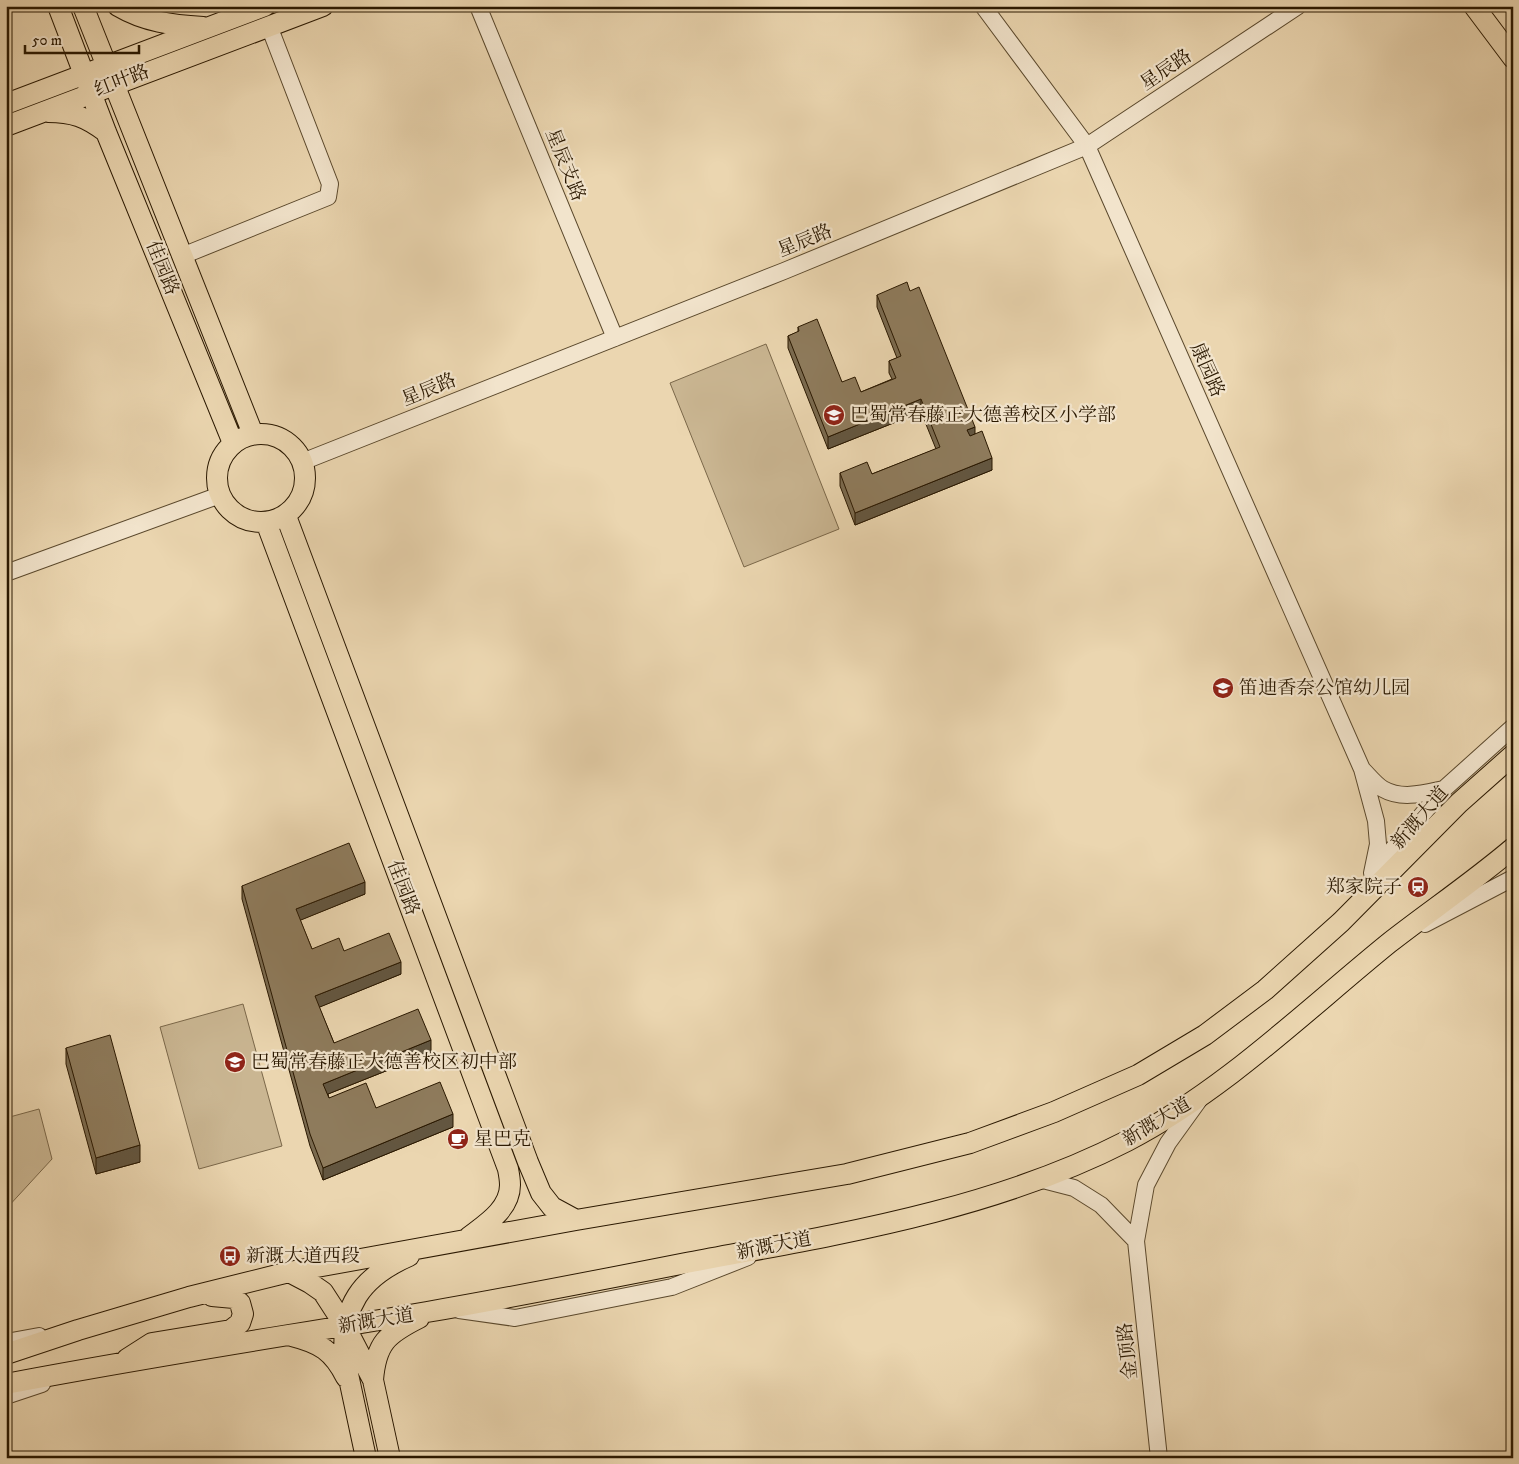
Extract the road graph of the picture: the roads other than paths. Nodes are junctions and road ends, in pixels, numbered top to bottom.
1 (58, 6) edge
2 (83, 6) edge
3 (118, 6) edge
4 (265, 6) edge
5 (323, 6) edge
6 (984, 6) edge
7 (1298, 6) edge
8 (1474, 6) edge
9 (477, 7) edge
10 (269, 26) junction
11 (210, 27) junction
12 (1513, 58) edge
13 (106, 66) junction
14 (83, 74) junction
15 (113, 84) junction
16 (90, 94) junction
17 (6, 104) edge
18 (43, 112) junction
19 (6, 126) edge
20 (106, 132) junction
21 (1087, 146) junction
22 (182, 256) junction
23 (615, 338) junction
24 (253, 434) junction
25 (233, 443) junction
26 (302, 462) junction
27 (220, 495) junction
28 (286, 516) junction
29 (266, 522) junction
30 (6, 573) edge
31 (1513, 727) edge
32 (1513, 754) edge
33 (1362, 769) junction
34 (1444, 789) junction
35 (1513, 848) edge
36 (1372, 873) junction
37 (1513, 878) edge
38 (1341, 922) junction
39 (1390, 942) junction
40 (1202, 1094) junction
41 (1039, 1179) junction
42 (576, 1220) junction
43 (465, 1240) junction
44 (1136, 1241) junction
45 (431, 1246) junction
46 (288, 1272) junction
47 (189, 1297) junction
48 (439, 1310) junction
49 (345, 1326) junction
50 (78, 1330) junction
51 (288, 1336) junction
52 (6, 1342) edge
53 (6, 1354) edge
54 (121, 1363) junction
55 (86, 1369) junction
56 (374, 1380) junction
57 (6, 1384) edge
58 (351, 1385) junction
59 (6, 1396) edge
60 (366, 1458) edge
61 (390, 1458) edge
62 (1159, 1458) edge

1 - 14 main road, 佳园路
2 - 13 main road, 佳园路
3 - 11 main road
4 - 11 main road, 红叶路
5 - 10 main road, 红叶路
6 - 21 street, 康园路
7 - 21 street, 星辰路
8 - 12 main road
9 - 23 street, 星辰支路
10 - 15 main road, 红叶路
10 - 22 street
11 - 13 main road, 红叶路
13 - 14 main road, 红叶路
13 - 15 main road, 佳园路
14 - 16 main road, 佳园路
14 - 17 main road, 红叶路
15 - 16 main road, 红叶路
15 - 22 main road, 佳园路
16 - 18 main road, 红叶路
16 - 20 main road, 佳园路
18 - 19 main road, 红叶路
18 - 20 main road
20 - 25 main road, 佳园路
21 - 23 street, 星辰路
21 - 33 street, 康园路
22 - 24 main road, 佳园路
23 - 26 street, 星辰路
24 - 25 main road
24 - 26 main road
25 - 27 main road
26 - 28 main road
27 - 29 main road
27 - 30 street
28 - 29 main road
28 - 42 main road, 佳园路
29 - 43 main road, 佳园路
31 - 34 street, 新溉大道
32 - 38 main road, 新溉大道
33 - 34 street
33 - 36 street
34 - 36 street, 新溉大道
35 - 39 main road, 新溉大道
36 - 38 street, 新溉大道
37 - 39 street, 新溉大道
38 - 42 main road, 新溉大道
39 - 40 main road, 新溉大道
40 - 41 main road, 新溉大道
40 - 44 street, 金顶路
41 - 44 street
41 - 48 main road, 新溉大道
42 - 43 main road, 新溉大道
43 - 45 main road, 新溉大道
44 - 62 street, 金顶路
45 - 46 main road, 新溉大道
45 - 49 main road
46 - 47 main road, 新溉大道
46 - 49 main road
47 - 50 main road, 新溉大道
47 - 54 main road
48 - 49 main road, 新溉大道
48 - 56 main road
49 - 51 main road, 新溉大道
49 - 56 main road
49 - 58 main road
50 - 52 street, 新溉大道
50 - 53 main road, 新溉大道
51 - 54 main road, 新溉大道
51 - 58 main road
54 - 55 main road, 新溉大道
55 - 57 main road, 新溉大道
55 - 59 street, 新溉大道
56 - 61 main road
58 - 60 main road

